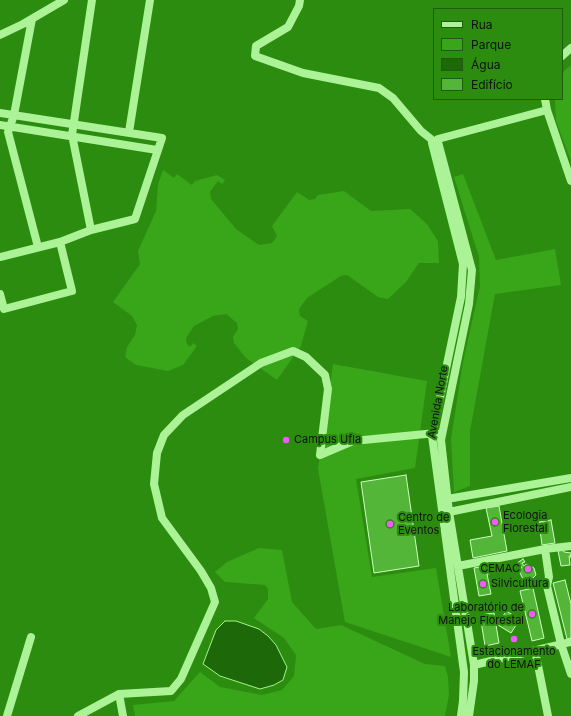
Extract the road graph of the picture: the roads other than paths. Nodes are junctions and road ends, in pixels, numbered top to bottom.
1 (64, 0) edge
2 (92, 0) edge
3 (150, 0) edge
4 (300, 0) edge
5 (32, 19) junction
6 (0, 35) edge
7 (571, 48) edge
8 (563, 55) edge
9 (545, 100) edge
10 (547, 110) junction
11 (0, 113) edge
12 (14, 115) junction
13 (0, 125) edge
14 (74, 125) junction
15 (10, 126) junction
16 (129, 132) junction
17 (72, 135) junction
18 (434, 141) junction
19 (157, 150) junction
20 (571, 180) edge
21 (91, 230) junction
22 (60, 242) junction
23 (38, 247) junction
24 (0, 257) edge
25 (0, 294) edge
26 (442, 432) junction
27 (432, 433) junction
28 (571, 478) edge
29 (571, 487) edge
30 (511, 489) junction
31 (447, 499) junction
32 (514, 499) junction
33 (449, 512) junction
34 (571, 546) edge
35 (545, 550) junction
36 (458, 566) junction
37 (31, 637) dead end
38 (571, 642) edge
39 (561, 644) junction
40 (535, 650) junction
41 (463, 662) junction
42 (473, 665) junction
43 (464, 672) junction
44 (571, 674) edge
45 (119, 694) junction
46 (7, 716) edge
47 (78, 716) edge
48 (123, 716) edge
49 (461, 716) edge
50 (469, 716) edge
51 (548, 716) edge

1 - 5 street
2 - 14 street
3 - 16 street
4 - 18 street
5 - 6 street
5 - 12 street
7 - 8 street
9 - 10 street
10 - 18 street
10 - 20 street
11 - 12 street
12 - 14 street
12 - 15 street
13 - 15 street
14 - 16 street
14 - 17 street
15 - 17 street
15 - 23 street
16 - 19 street
17 - 19 street
17 - 21 street
18 - 26 street, Avenida Norte
18 - 27 street, Avenida Norte
19 - 21 street
21 - 22 street
22 - 23 street
22 - 25 street
23 - 24 street
26 - 27 street
26 - 31 street, Avenida Norte
27 - 41 street, Avenida Norte
27 - 45 street
28 - 30 street
29 - 32 street
30 - 31 street
30 - 32 street
31 - 33 street, Avenida Norte
32 - 33 street
33 - 36 street, Avenida Norte
34 - 35 street
35 - 36 street
35 - 39 street
36 - 42 street, Avenida Norte
37 - 46 street
38 - 39 street
39 - 40 street
39 - 44 street
40 - 42 street
40 - 51 street
41 - 42 street
41 - 43 street, Avenida Norte
42 - 43 street
42 - 50 street, Avenida Norte
43 - 49 street, Avenida Norte
45 - 47 street
45 - 48 street

